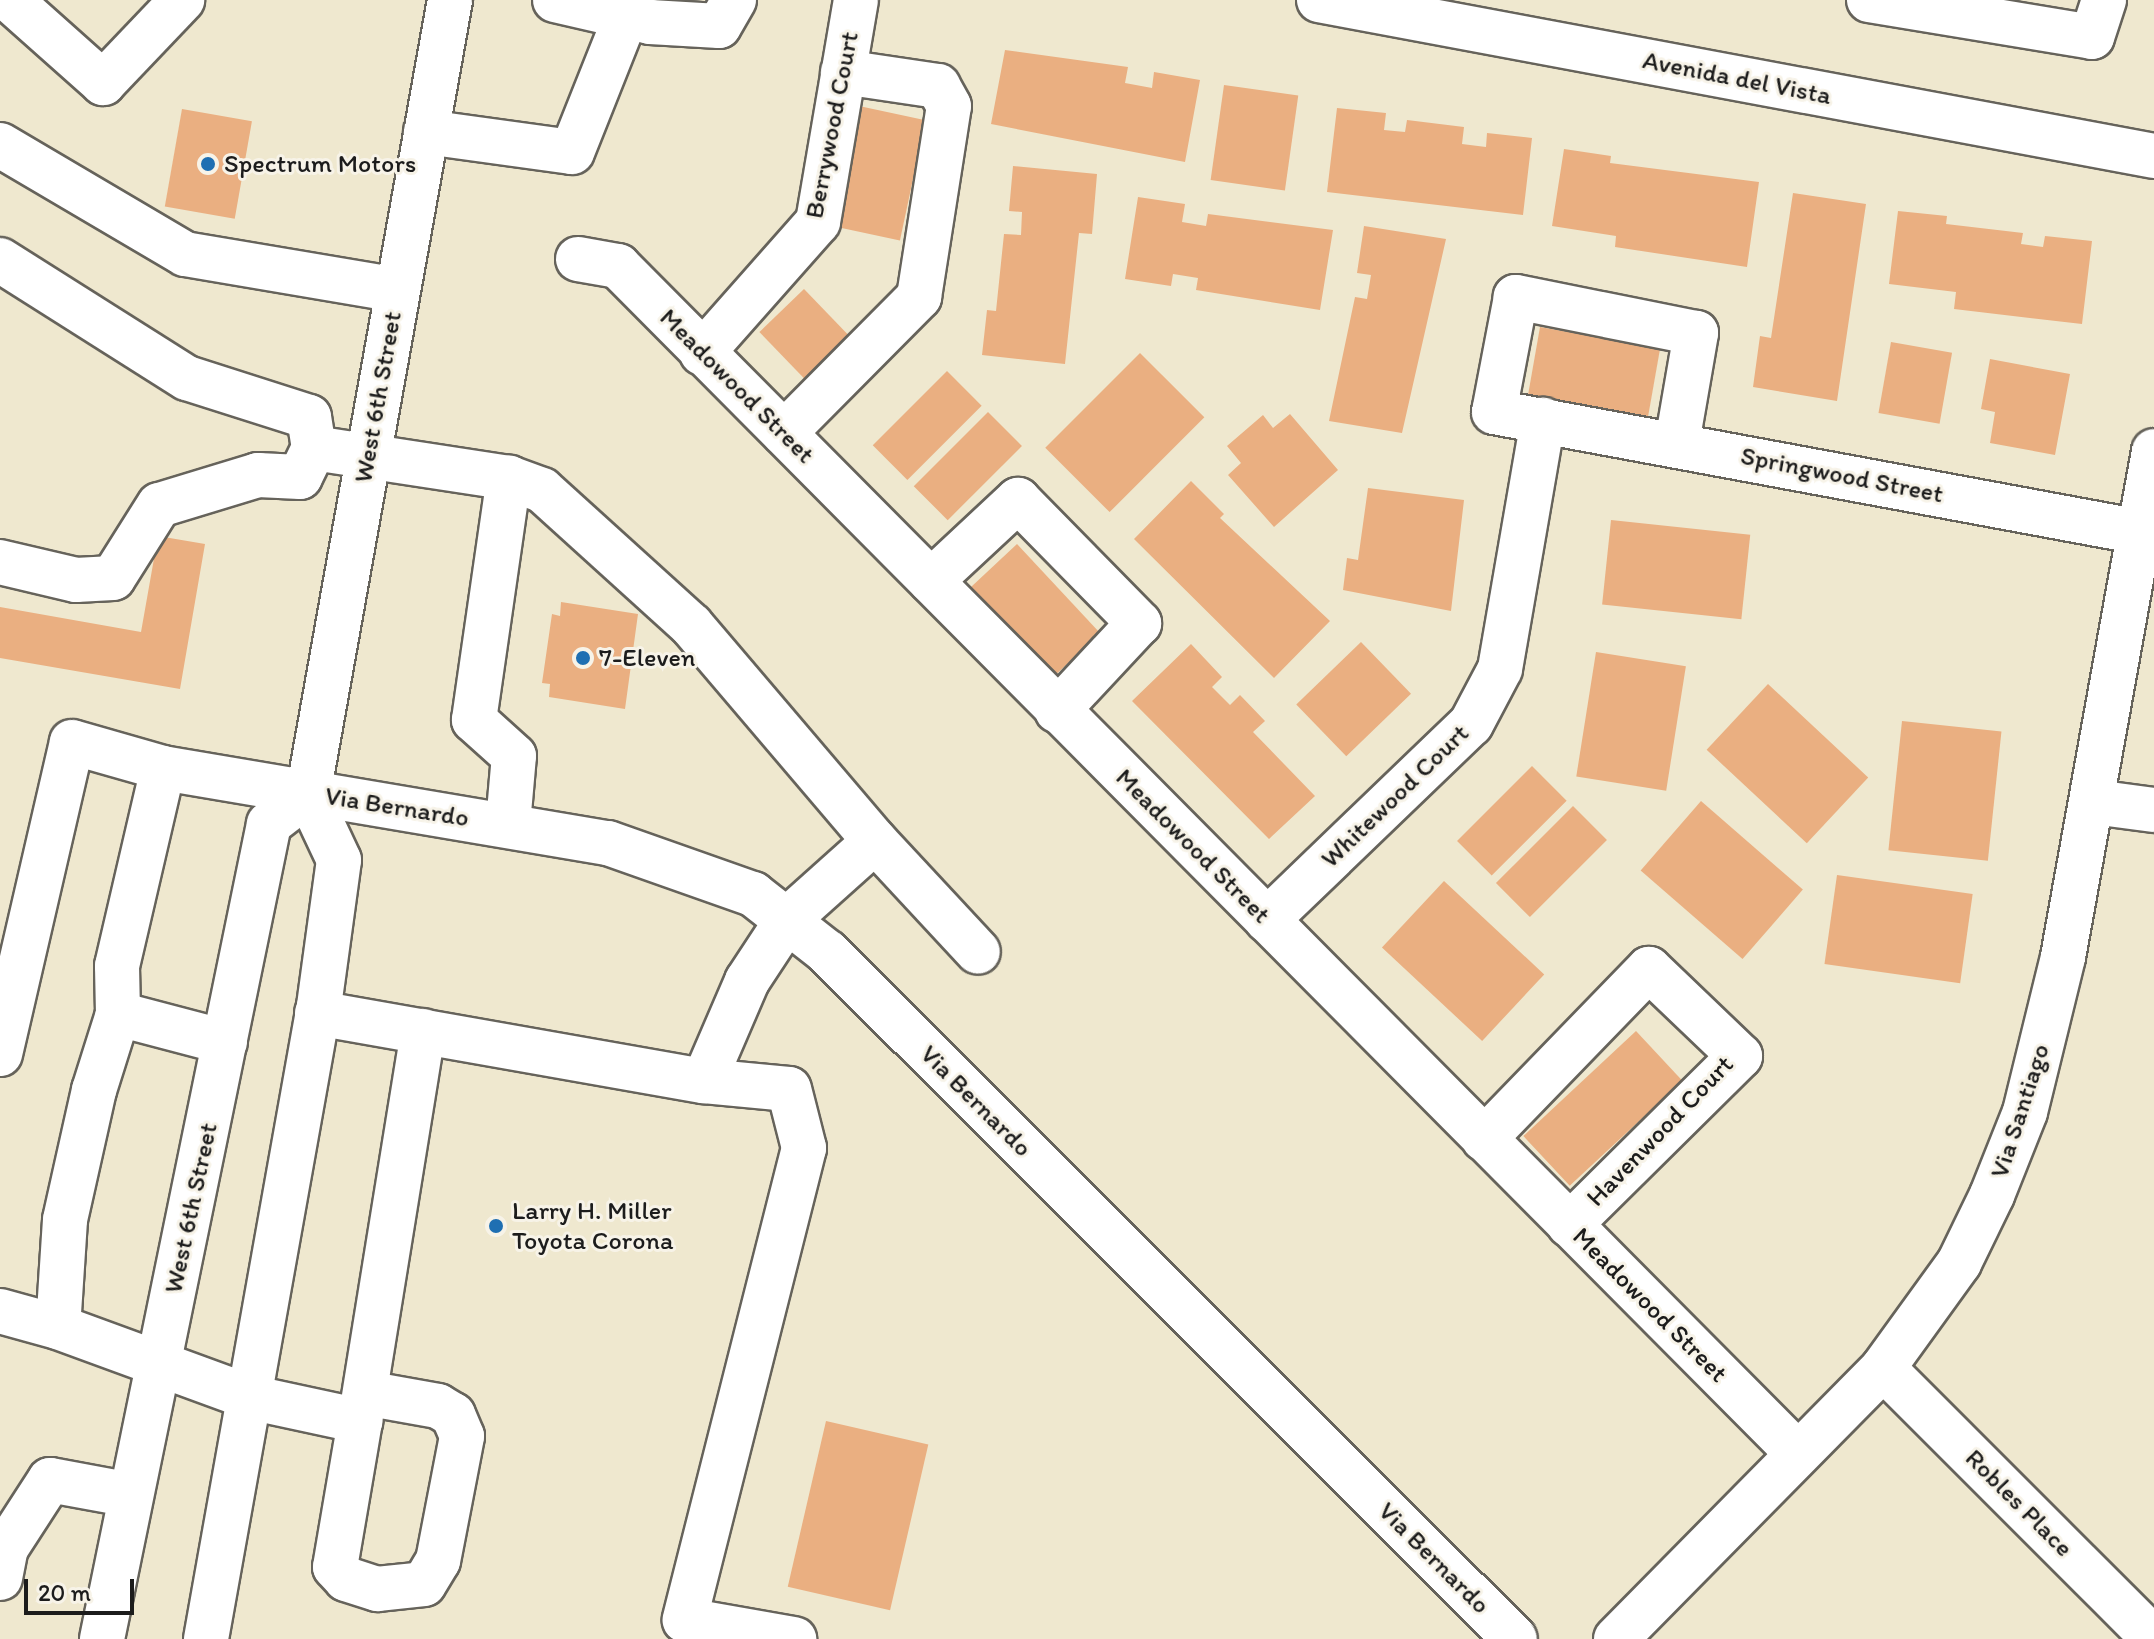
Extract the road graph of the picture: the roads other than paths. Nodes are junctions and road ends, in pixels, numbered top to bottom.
1 (10, 0) edge
2 (182, 0) edge
3 (450, 0) edge
4 (555, 0) edge
5 (734, 0) edge
6 (856, 0) edge
7 (1319, 0) edge
8 (1869, 0) edge
9 (2104, 0) edge
10 (626, 16) junction
11 (843, 72) junction
12 (426, 132) junction
13 (0, 145) edge
14 (2154, 156) edge
15 (578, 259) dead end
16 (0, 260) edge
17 (397, 290) junction
18 (702, 353) junction
19 (1543, 420) junction
20 (784, 433) junction
21 (1677, 443) junction
22 (314, 448) junction
23 (2154, 451) edge
24 (368, 458) junction
25 (509, 478) junction
26 (2140, 532) junction
27 (0, 562) edge
28 (931, 581) junction
29 (1057, 711) junction
30 (163, 768) junction
31 (308, 794) junction
32 (2094, 802) junction
33 (2154, 810) edge
34 (508, 824) junction
35 (875, 841) junction
36 (787, 920) junction
37 (1267, 920) junction
38 (978, 952) dead end
39 (317, 1013) junction
40 (118, 1014) junction
41 (423, 1031) junction
42 (225, 1042) junction
43 (0, 1054) edge
44 (704, 1081) junction
45 (1484, 1139) junction
46 (1569, 1225) junction
47 (0, 1311) edge
48 (58, 1327) junction
49 (157, 1365) junction
50 (1883, 1368) junction
51 (249, 1397) junction
52 (1798, 1454) junction
53 (131, 1495) junction
54 (0, 1578) edge
55 (102, 1639) edge
56 (206, 1639) edge
57 (794, 1639) edge
58 (1515, 1639) edge
59 (1616, 1639) edge
60 (2154, 1639) edge

1 - 2 street
3 - 12 street, West 6th Street
4 - 10 street
5 - 10 street
6 - 11 street, Berrywood Court
7 - 14 street, Avenida del Vista
8 - 9 street
10 - 12 street
11 - 18 street, Berrywood Court
11 - 20 street
12 - 17 street, West 6th Street
13 - 17 street
15 - 18 street, Meadowood Street
16 - 22 street
17 - 24 street, West 6th Street
18 - 20 street, Meadowood Street
19 - 21 street, Springwood Street
19 - 21 street, Springwood Street
19 - 37 street, Whitewood Court
20 - 28 street, Meadowood Street
21 - 26 street, Springwood Street
22 - 24 street
22 - 27 street
23 - 26 street, Via Santiago
24 - 25 street
24 - 31 street, West 6th Street
25 - 34 street
25 - 35 street
26 - 32 street, Via Santiago
28 - 29 street, Meadowood Street
28 - 29 street
29 - 37 street, Meadowood Street
30 - 31 street, Via Bernardo
30 - 40 street
30 - 43 street, Via Bernardo
31 - 34 street, Via Bernardo
31 - 39 street
31 - 42 street, West 6th Street
32 - 33 street
32 - 50 street, Via Santiago
34 - 36 street, Via Bernardo
35 - 36 street
35 - 38 street
36 - 44 street
36 - 58 street, Via Bernardo
37 - 45 street, Meadowood Street
39 - 41 street
39 - 51 street
40 - 42 street
40 - 48 street
41 - 44 street
41 - 51 street
42 - 49 street, West 6th Street
44 - 57 street
45 - 46 street, Meadowood Street
45 - 46 street, Havenwood Court
46 - 52 street, Meadowood Street
47 - 48 street
48 - 49 street
49 - 51 street
49 - 53 street, West 6th Street
50 - 52 street, Via Santiago
50 - 60 street, Robles Place
51 - 56 street
52 - 59 street, Via Santiago
53 - 54 street
53 - 55 street, West 6th Street

